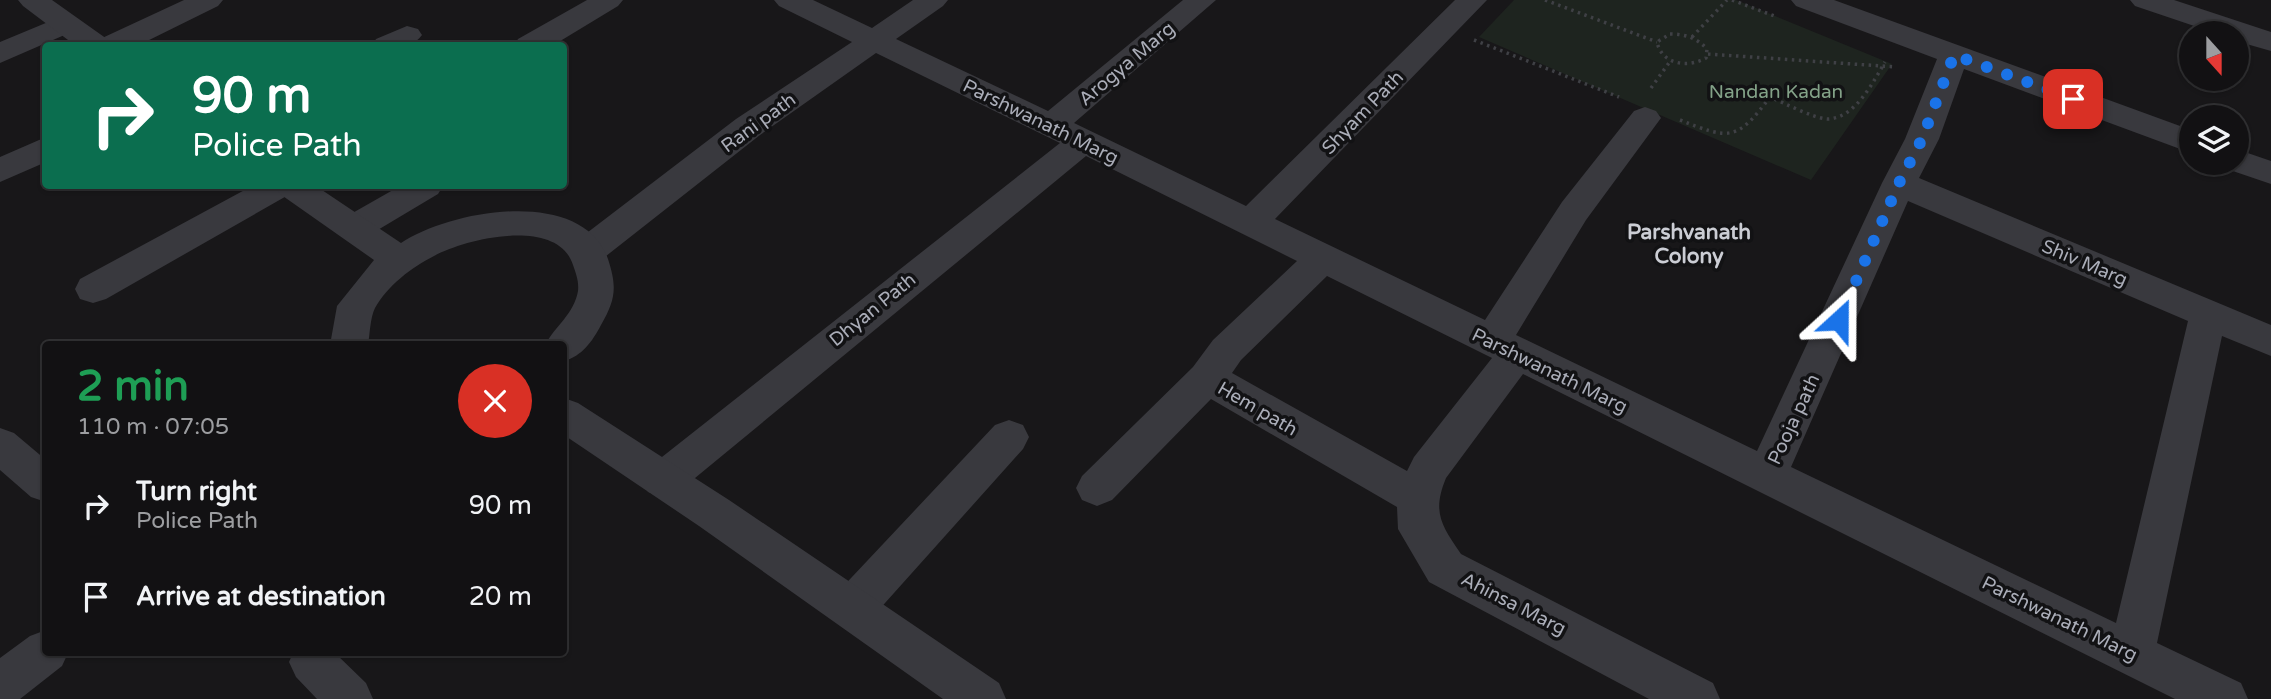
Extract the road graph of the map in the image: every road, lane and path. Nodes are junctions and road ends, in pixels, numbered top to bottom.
1 (33, 0) edge
2 (208, 0) edge
3 (608, 0) edge
4 (789, 0) edge
5 (933, 0) edge
6 (1201, 0) edge
7 (1472, 0) edge
8 (1545, 0) edge
9 (1727, 0) edge
10 (2145, 0) edge
11 (1827, 3) edge
12 (65, 24) junction
13 (1468, 37) dead end
14 (1692, 37) junction
15 (876, 41) junction
16 (90, 42) edge
17 (119, 42) edge
18 (536, 42) edge
19 (1657, 42) junction
20 (2271, 42) edge
21 (0, 54) edge
22 (1708, 54) junction
23 (1954, 55) junction
24 (1671, 60) junction
25 (1649, 107) junction
26 (1067, 133) junction
27 (2179, 138) edge
28 (42, 150) edge
29 (2249, 165) edge
30 (0, 171) edge
31 (2271, 173) edge
32 (1899, 183) junction
33 (273, 189) edge
34 (296, 189) edge
35 (421, 189) edge
36 (1250, 223) junction
37 (354, 228) junction
38 (588, 251) junction
39 (399, 259) junction
40 (1322, 259) junction
41 (93, 289) dead end
42 (2208, 314) junction
43 (348, 341) edge
44 (2271, 341) edge
45 (567, 342) edge
46 (1504, 347) junction
47 (1207, 378) junction
48 (567, 417) edge
49 (1009, 437) dead end
50 (0, 445) edge
51 (1767, 475) junction
52 (663, 480) junction
53 (42, 482) edge
54 (1097, 488) dead end
55 (1417, 498) junction
56 (852, 608) junction
57 (2132, 653) junction
58 (42, 654) edge
59 (312, 662) dead end
60 (0, 686) edge
61 (349, 699) edge
62 (982, 699) edge
63 (1696, 699) edge
64 (2224, 699) edge

1 - 12 street
2 - 17 street
3 - 18 street
4 - 15 street, Parshwanath Marg
5 - 15 street, Rani path
6 - 26 street, Arogya Marg
7 - 36 street, Shyam Path
8 - 19 path
9 - 14 path
10 - 20 street
11 - 23 street
12 - 16 street
12 - 21 street
13 - 25 path
14 - 19 path
14 - 22 path
15 - 26 street, Parshwanath Marg
15 - 38 street, Rani path
19 - 24 path
22 - 24 path
22 - 25 path
23 - 27 street
23 - 32 street, Pooja path
24 - 25 path
25 - 46 street
26 - 36 street, Parshwanath Marg
26 - 52 street, Dhyan Path
28 - 30 street
29 - 31 street
32 - 42 street, Shiv Marg
32 - 51 street, Pooja path
33 - 41 street
34 - 37 street
35 - 37 street
36 - 40 street, Parshwanath Marg
37 - 39 street
38 - 39 street
38 - 45 street
39 - 43 street
40 - 46 street, Parshwanath Marg
40 - 47 street, Hem path
42 - 44 street, Shiv Marg
42 - 57 street
46 - 51 street, Parshwanath Marg
46 - 55 street
47 - 54 street
47 - 55 street, Hem path
48 - 52 street
49 - 56 street
50 - 53 street
51 - 57 street, Parshwanath Marg
52 - 56 street
55 - 63 street, Ahinsa Marg
56 - 62 street
57 - 64 street, Parshwanath Marg
58 - 60 street
59 - 61 street

